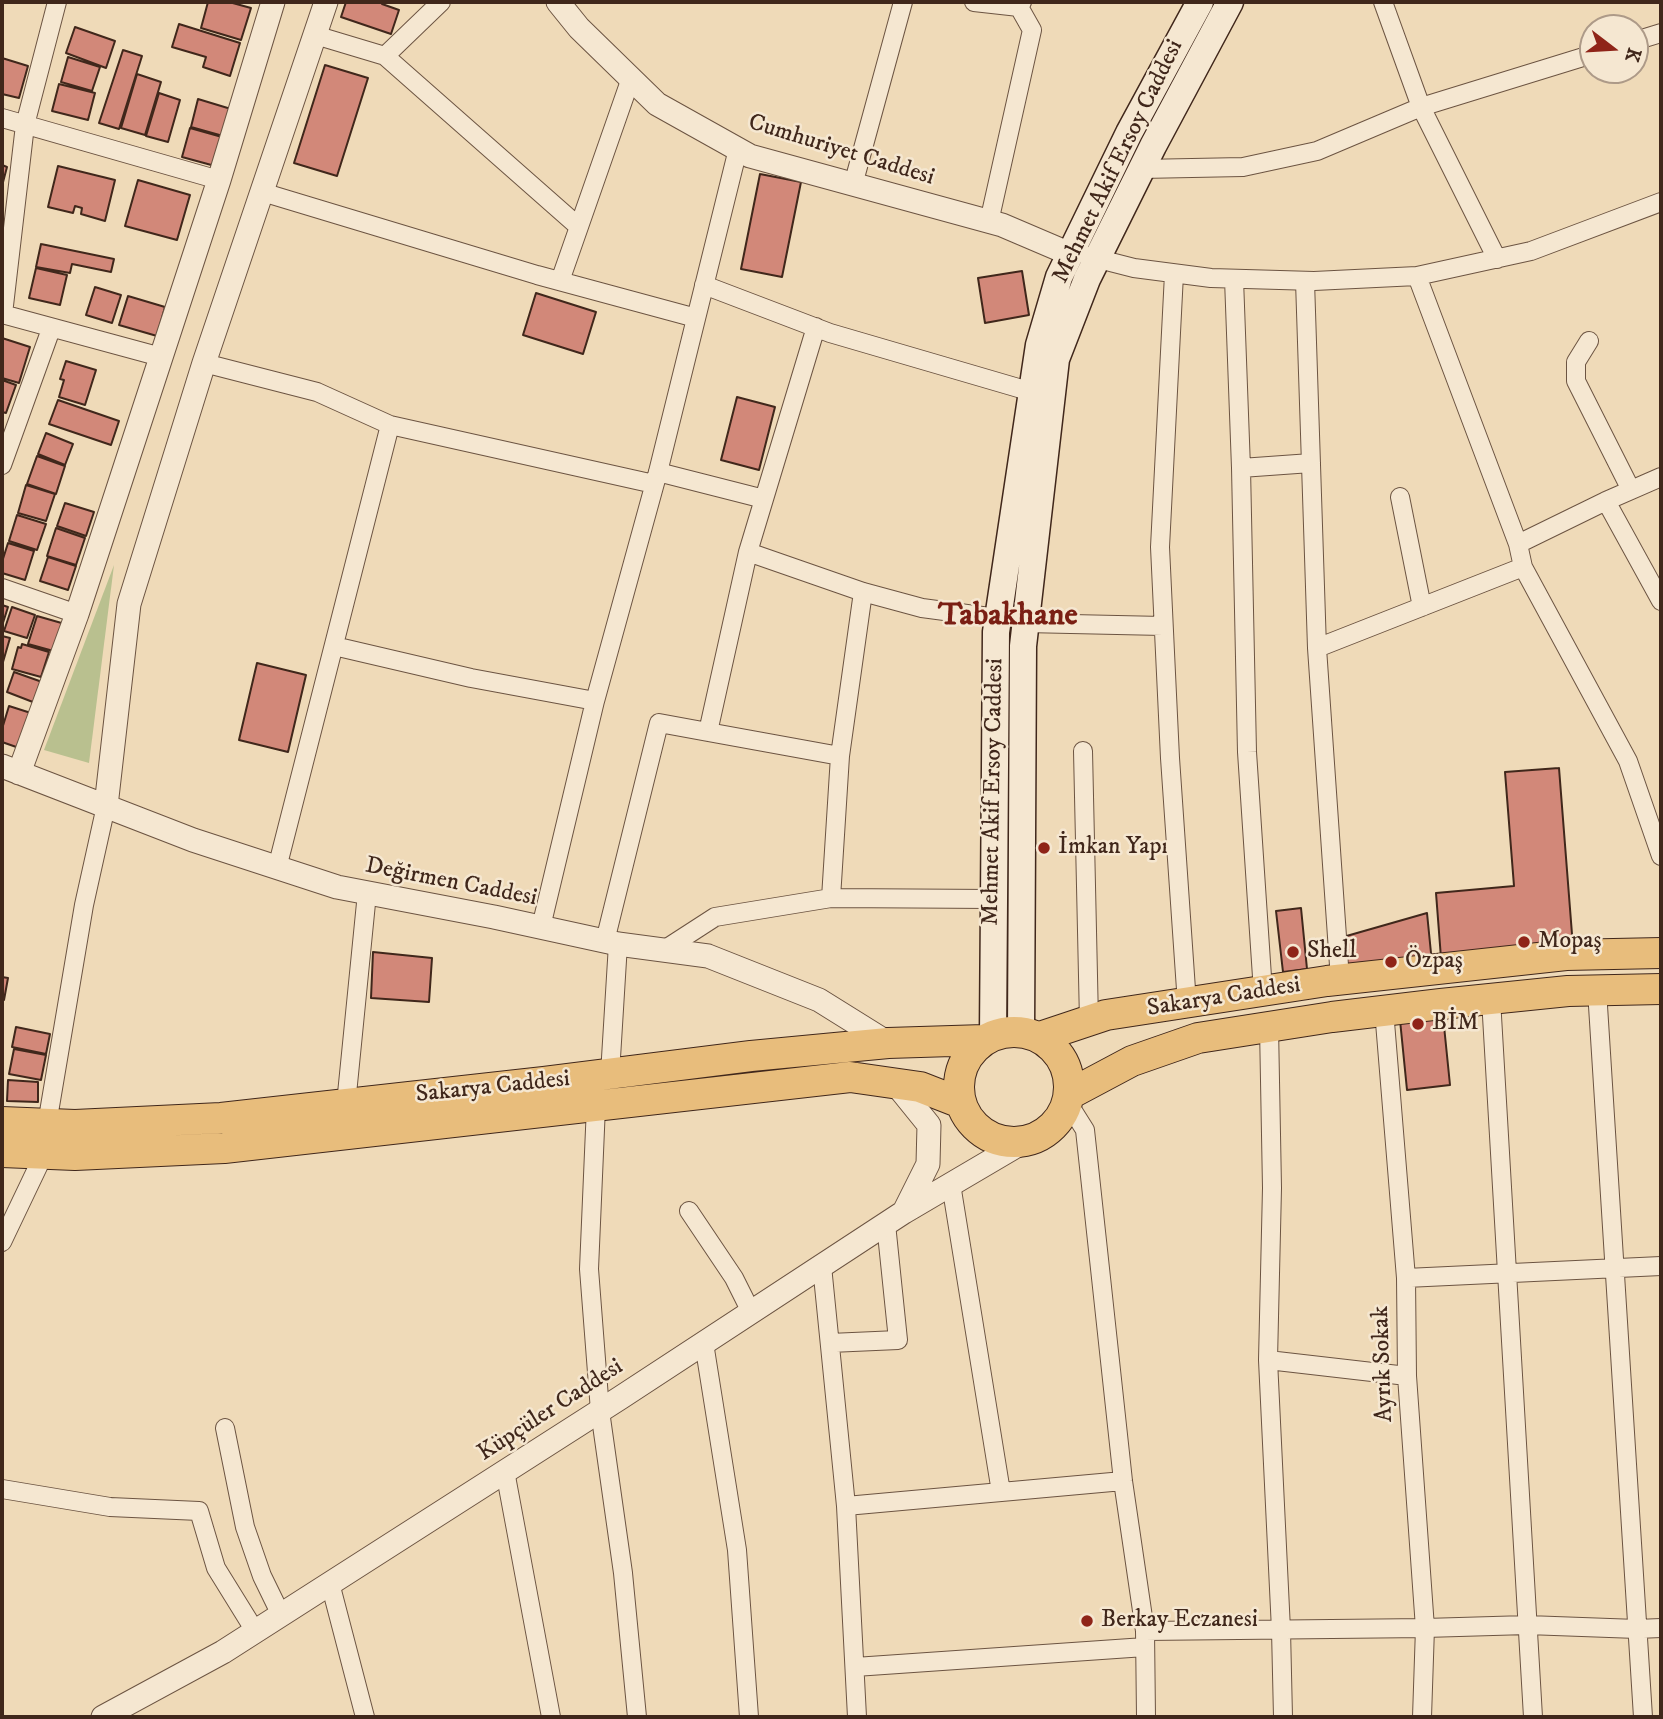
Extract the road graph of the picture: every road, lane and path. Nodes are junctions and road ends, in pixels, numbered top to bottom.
1 (57, 2) edge
2 (273, 2) edge
3 (326, 2) edge
4 (441, 2) edge
5 (558, 2) edge
6 (904, 2) edge
7 (974, 2) edge
8 (1200, 2) edge
9 (1230, 2) edge
10 (1383, 2) edge
11 (1021, 4) edge
12 (315, 35) junction
13 (385, 56) junction
14 (1579, 58) edge
15 (631, 78) junction
16 (1421, 107) junction
17 (2, 118) edge
18 (25, 125) junction
19 (738, 149) junction
20 (1141, 169) junction
21 (219, 180) junction
22 (853, 185) junction
23 (262, 191) junction
24 (1661, 202) edge
25 (989, 222) junction
26 (579, 227) junction
27 (1070, 254) junction
28 (1097, 258) junction
29 (1497, 259) junction
30 (1174, 274) junction
31 (1417, 276) junction
32 (1234, 279) junction
33 (561, 281) junction
34 (1305, 281) junction
35 (704, 285) junction
36 (2, 314) edge
37 (696, 318) junction
38 (816, 327) junction
39 (51, 328) junction
40 (1589, 341) dead end
41 (161, 357) junction
42 (204, 363) junction
43 (1032, 392) junction
44 (390, 425) junction
45 (1311, 463) junction
46 (2, 465) edge
47 (1241, 468) junction
48 (1661, 477) edge
49 (656, 478) junction
50 (1631, 490) junction
51 (1400, 497) dead end
52 (764, 499) junction
53 (1606, 501) junction
54 (1518, 544) junction
55 (748, 552) junction
56 (1523, 567) junction
57 (2, 588) edge
58 (863, 592) junction
59 (1661, 601) edge
60 (1422, 607) junction
61 (76, 614) junction
62 (997, 618) junction
63 (1025, 623) junction
64 (1163, 626) junction
65 (334, 646) junction
66 (1317, 648) junction
67 (595, 701) junction
68 (708, 732) junction
69 (1083, 751) dead end
70 (840, 756) junction
71 (10, 770) edge
72 (106, 806) junction
73 (1661, 856) edge
74 (277, 867) junction
75 (367, 892) junction
76 (831, 898) junction
77 (993, 899) junction
78 (541, 927) junction
79 (612, 943) junction
80 (664, 950) junction
81 (1661, 953) edge
82 (1340, 980) junction
83 (1661, 989) edge
84 (1597, 990) junction
85 (1263, 992) junction
86 (1491, 999) junction
87 (1187, 1004) junction
88 (1384, 1010) junction
89 (1089, 1021) junction
90 (1269, 1027) junction
91 (1010, 1036) junction
92 (888, 1043) junction
93 (610, 1074) junction
94 (895, 1083) junction
95 (1069, 1098) junction
96 (961, 1103) junction
97 (346, 1104) junction
98 (596, 1106) junction
99 (2, 1122) edge
100 (47, 1124) junction
101 (1023, 1142) junction
102 (2, 1152) edge
103 (44, 1154) junction
104 (951, 1184) junction
105 (689, 1210) dead end
106 (895, 1218) junction
107 (2, 1242) edge
108 (822, 1266) junction
109 (1661, 1266) edge
110 (1616, 1268) junction
111 (1507, 1273) junction
112 (1406, 1278) junction
113 (751, 1312) junction
114 (704, 1343) junction
115 (830, 1343) junction
116 (1268, 1360) junction
117 (1407, 1376) junction
118 (600, 1411) junction
119 (225, 1428) dead end
120 (505, 1471) junction
121 (1123, 1480) junction
122 (2, 1489) edge
123 (1000, 1492) junction
124 (846, 1506) junction
125 (330, 1584) junction
126 (281, 1615) junction
127 (1527, 1625) junction
128 (1661, 1628) edge
129 (1424, 1629) junction
130 (1637, 1629) junction
131 (1281, 1630) junction
132 (255, 1631) junction
133 (1145, 1639) junction
134 (855, 1667) junction
135 (108, 1716) edge
136 (365, 1717) edge
137 (551, 1717) edge
138 (637, 1717) edge
139 (749, 1717) edge
140 (858, 1717) edge
141 (1146, 1717) edge
142 (1283, 1717) edge
143 (1422, 1717) edge
144 (1533, 1717) edge
145 (1643, 1717) edge

1 - 18 street
2 - 21 street
3 - 12 street
4 - 13 street
5 - 15 street, Cumhuriyet Caddesi
6 - 22 street
7 - 11 street
8 - 27 main road, Mehmet Akif Ersoy Caddesi
9 - 20 main road, Mehmet Akif Ersoy Caddesi
10 - 16 street
11 - 25 street
12 - 13 street
12 - 23 street
13 - 26 street
14 - 16 street
15 - 19 street, Cumhuriyet Caddesi
15 - 26 street
16 - 20 street
16 - 29 street
17 - 18 street
18 - 21 street
18 - 36 street
19 - 22 street, Cumhuriyet Caddesi
19 - 35 street
20 - 28 main road, Mehmet Akif Ersoy Caddesi
21 - 41 street
22 - 25 street, Cumhuriyet Caddesi
23 - 33 street
23 - 42 street
24 - 29 street
25 - 27 street, Cumhuriyet Caddesi
26 - 33 street
27 - 28 street
27 - 43 main road, Mehmet Akif Ersoy Caddesi
28 - 30 street
28 - 63 main road, Mehmet Akif Ersoy Caddesi
29 - 31 street
30 - 32 street
30 - 64 street
31 - 34 street
31 - 54 street
32 - 34 street
32 - 47 street
33 - 37 street
34 - 45 street
35 - 37 street
35 - 38 street
36 - 39 street
37 - 49 street
38 - 43 street
38 - 52 street
39 - 41 street
39 - 46 street
40 - 50 street
41 - 61 street
42 - 44 street
42 - 72 street
43 - 62 main road, Mehmet Akif Ersoy Caddesi
44 - 49 street
44 - 65 street
45 - 47 street
45 - 66 street
47 - 85 street
48 - 50 street
49 - 52 street
49 - 67 street
50 - 53 street
51 - 60 street
52 - 55 street
53 - 54 street
53 - 59 street
54 - 56 street
55 - 58 street
55 - 68 street
56 - 60 street
56 - 73 street
57 - 61 street
58 - 62 street
58 - 70 street
60 - 66 street
61 - 71 street
62 - 77 main road, Mehmet Akif Ersoy Caddesi
63 - 64 street
63 - 91 main road, Mehmet Akif Ersoy Caddesi
64 - 87 street
65 - 67 street
65 - 74 street
66 - 82 street
67 - 78 street
68 - 70 street
68 - 79 street
69 - 89 street
70 - 76 street
71 - 72 street, Değirmen Caddesi
72 - 74 street, Değirmen Caddesi
72 - 100 street
74 - 75 street, Değirmen Caddesi
75 - 78 street, Değirmen Caddesi
75 - 97 street
76 - 77 street
76 - 80 street
77 - 91 main road, Mehmet Akif Ersoy Caddesi
78 - 79 street, Değirmen Caddesi
79 - 80 street, Değirmen Caddesi
79 - 93 street
80 - 92 street, Değirmen Caddesi
81 - 82 main road, Sakarya Caddesi
82 - 85 main road, Sakarya Caddesi
83 - 84 main road, Sakarya Caddesi
84 - 86 main road, Sakarya Caddesi
84 - 110 street
85 - 87 main road, Sakarya Caddesi
86 - 88 main road, Sakarya Caddesi
86 - 111 street
87 - 89 main road, Sakarya Caddesi
88 - 90 main road, Sakarya Caddesi
88 - 112 street, Ayrık Sokak
89 - 91 main road, Sakarya Caddesi
90 - 95 main road, Sakarya Caddesi
90 - 116 street
91 - 92 main road, Sakarya Caddesi
91 - 95 main road
91 - 96 main road
92 - 93 main road, Sakarya Caddesi
93 - 97 main road, Sakarya Caddesi
94 - 96 main road, Sakarya Caddesi
94 - 98 main road, Sakarya Caddesi
94 - 106 street
95 - 101 main road
95 - 121 street
96 - 101 main road
97 - 100 main road, Sakarya Caddesi
98 - 103 main road, Sakarya Caddesi
98 - 118 street
99 - 100 main road, Sakarya Caddesi
101 - 104 street, Küpçüler Caddesi
102 - 103 main road, Sakarya Caddesi
103 - 107 street
104 - 106 street, Küpçüler Caddesi
104 - 123 street
105 - 113 street
106 - 108 street, Küpçüler Caddesi
106 - 115 street
108 - 113 street, Küpçüler Caddesi
108 - 115 street
109 - 110 street
110 - 111 street
110 - 130 street
111 - 112 street
111 - 127 street
112 - 117 street, Ayrık Sokak
113 - 114 street, Küpçüler Caddesi
114 - 118 street, Küpçüler Caddesi
114 - 139 street
115 - 124 street
116 - 117 street
116 - 131 street
117 - 129 street, Ayrık Sokak
118 - 120 street, Küpçüler Caddesi
118 - 138 street
119 - 126 street
120 - 125 street, Küpçüler Caddesi
120 - 137 street
121 - 123 street
121 - 133 street
122 - 132 street
123 - 124 street
124 - 134 street
125 - 126 street, Küpçüler Caddesi
125 - 136 street
126 - 132 street, Küpçüler Caddesi
127 - 129 street
127 - 130 street
127 - 144 street
128 - 130 street
129 - 131 street
129 - 143 street, Ayrık Sokak
130 - 145 street
131 - 133 street
131 - 142 street
132 - 135 street, Küpçüler Caddesi
133 - 134 street
133 - 141 street
134 - 140 street

